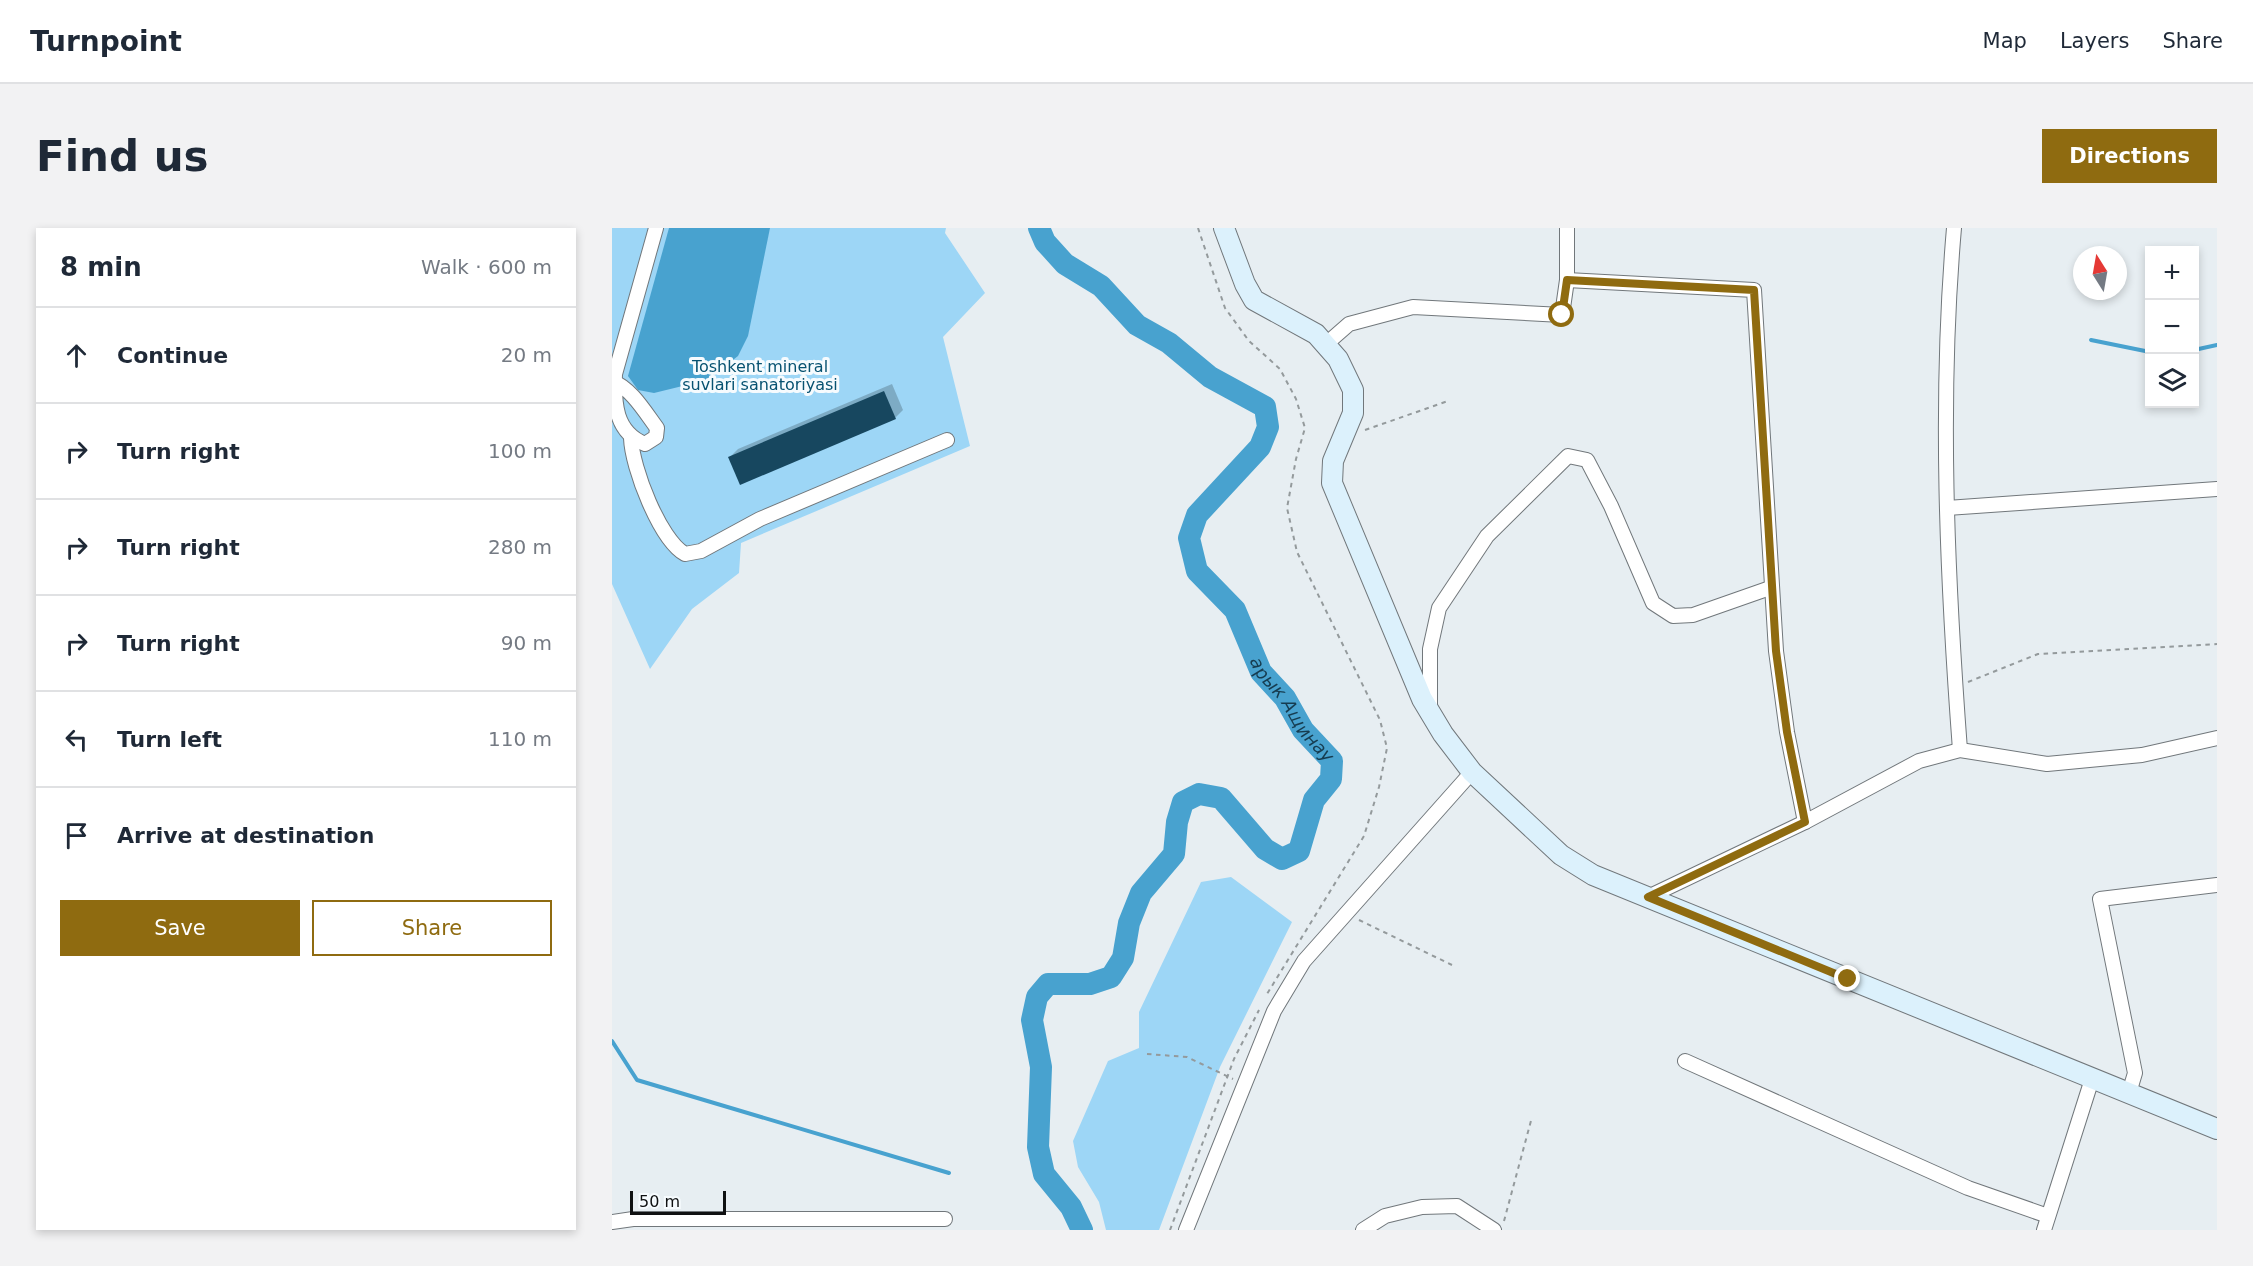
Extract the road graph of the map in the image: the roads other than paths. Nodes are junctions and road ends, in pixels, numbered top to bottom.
1 (656, 228) edge
2 (1224, 228) edge
3 (1568, 228) edge
4 (1954, 228) edge
5 (1567, 280) junction
6 (1325, 345) junction
7 (613, 381) edge
8 (631, 438) junction
9 (947, 440) dead end
10 (2217, 489) edge
11 (1947, 508) junction
12 (1770, 588) junction
13 (1430, 712) junction
14 (2217, 738) edge
15 (1960, 750) junction
16 (1472, 772) junction
17 (1805, 822) junction
18 (2217, 885) edge
19 (1648, 897) junction
20 (1685, 1061) dead end
21 (2092, 1079) junction
22 (2129, 1094) junction
23 (2217, 1129) edge
24 (2048, 1216) junction
25 (945, 1219) dead end
26 (612, 1221) edge
27 (1186, 1230) edge
28 (1363, 1230) edge
29 (1494, 1230) edge
30 (2044, 1230) edge

1 - 7 street
2 - 6 main road
3 - 5 street
4 - 11 street
5 - 6 street
5 - 12 street
6 - 13 main road
7 - 8 street
7 - 8 street
8 - 9 street
10 - 11 street
11 - 15 street
12 - 13 street
12 - 17 street
13 - 16 main road
14 - 15 street
15 - 17 street
16 - 19 main road
16 - 27 street
17 - 19 street
18 - 22 street
19 - 21 main road
20 - 24 street
21 - 22 main road
21 - 24 street
22 - 23 main road
24 - 30 street
25 - 26 street
28 - 29 street

